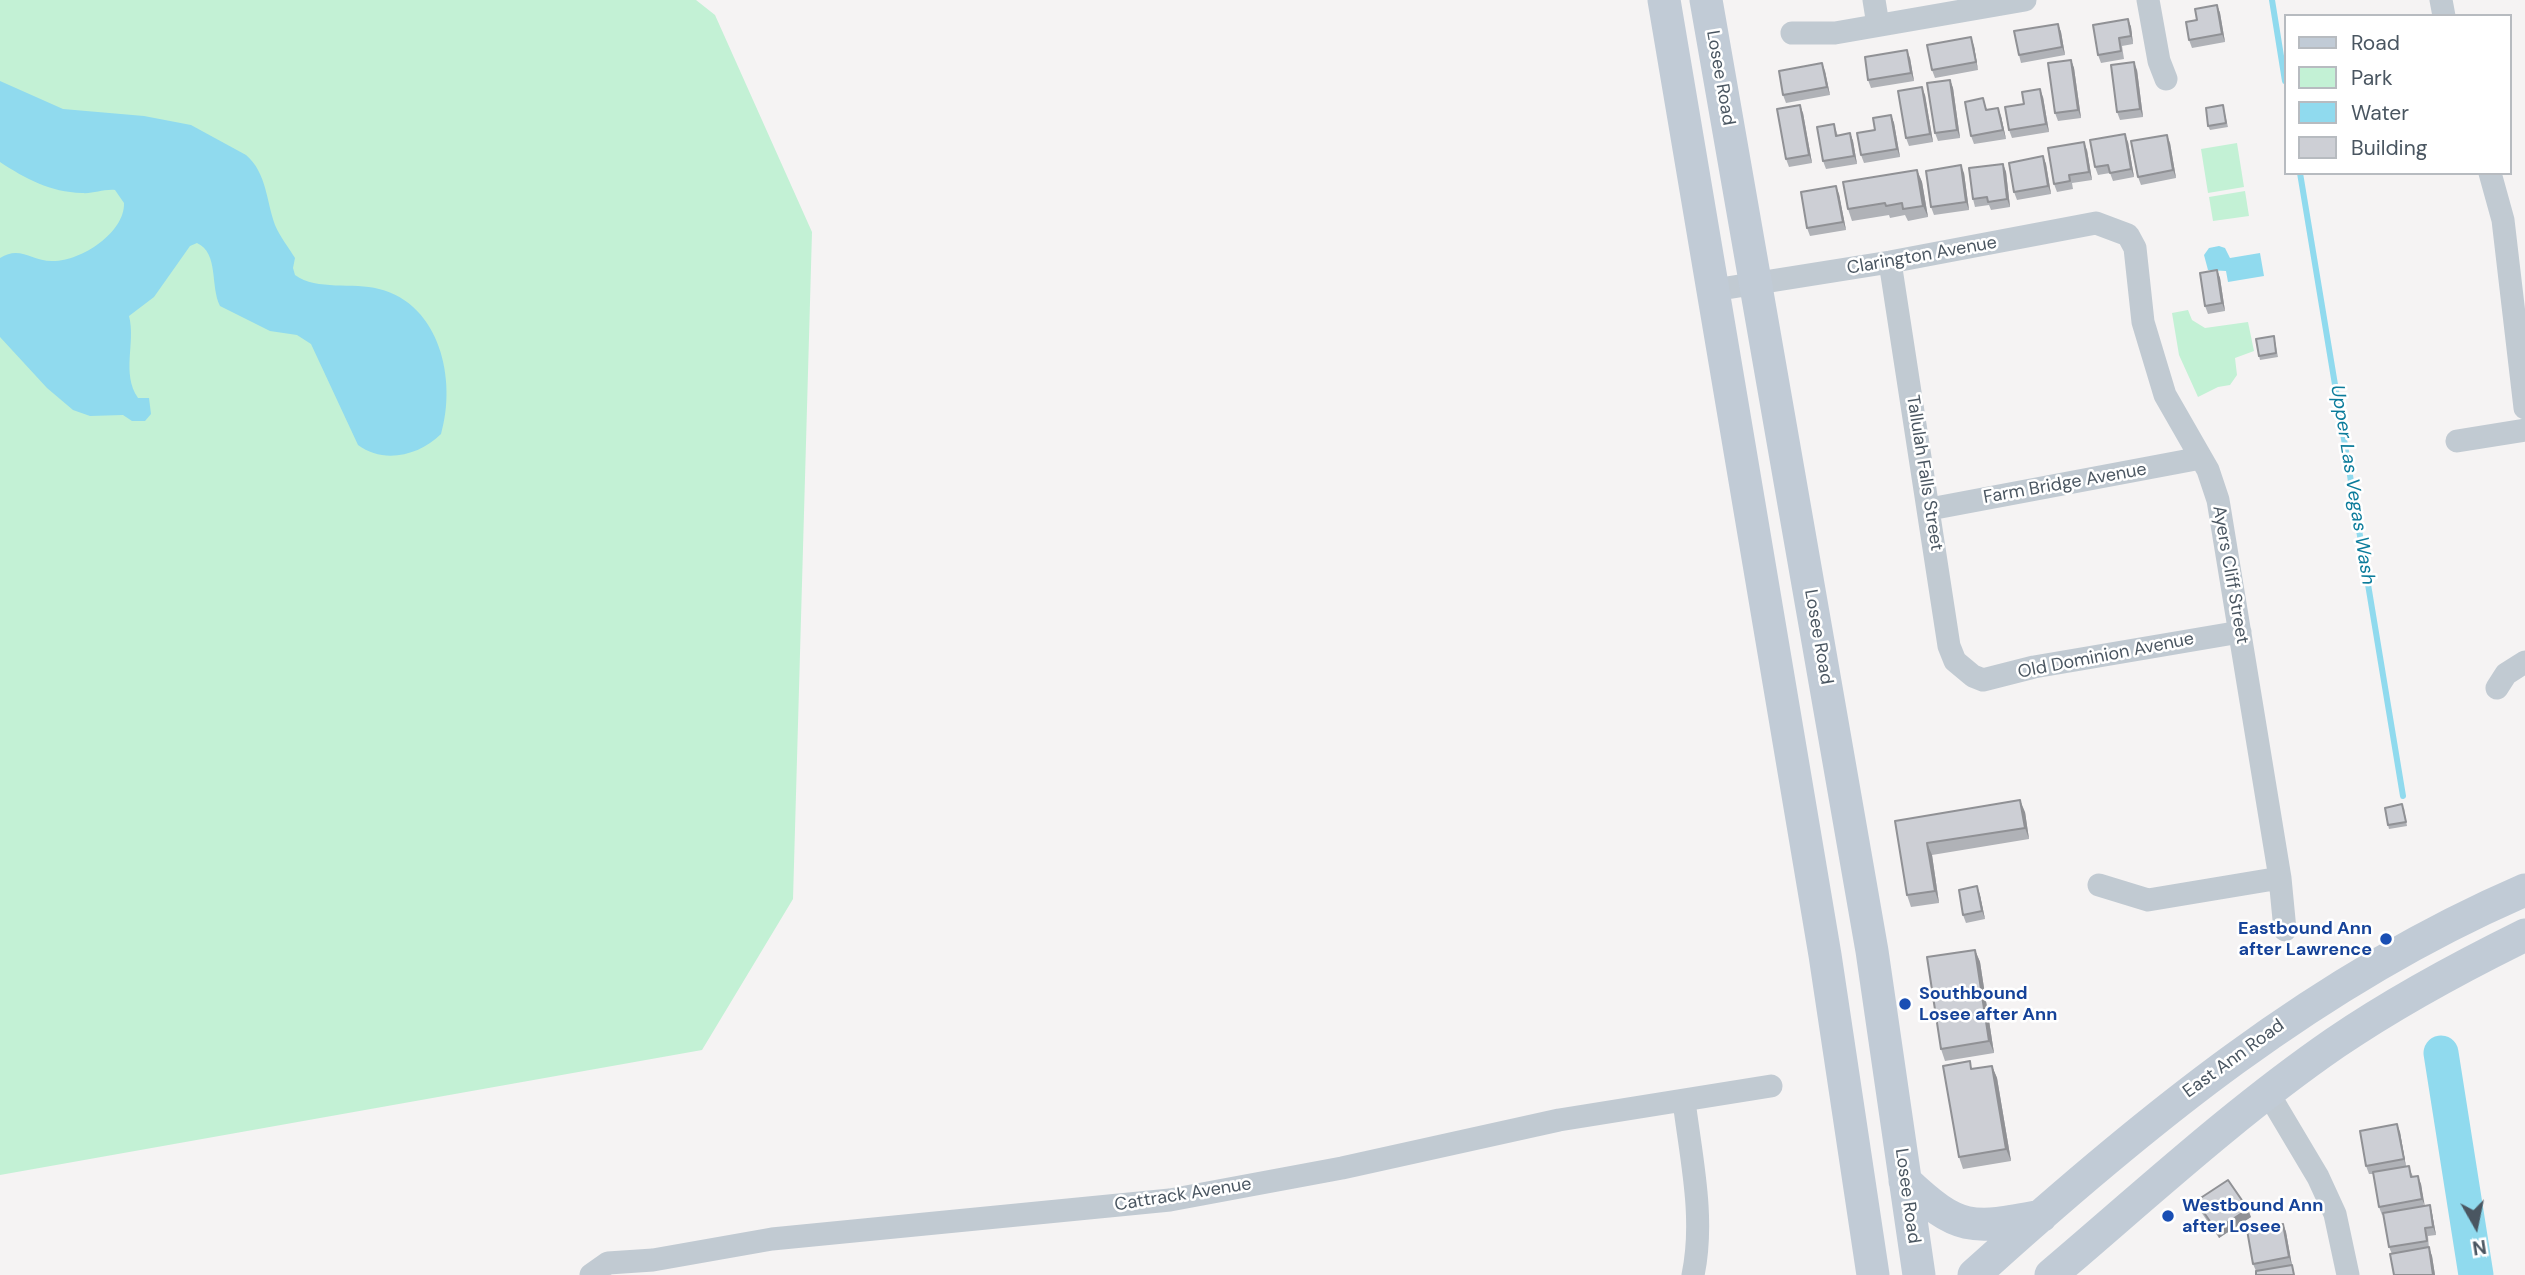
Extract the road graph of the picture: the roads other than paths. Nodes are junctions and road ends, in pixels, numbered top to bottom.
1 (1664, 0) edge
2 (1706, 0) edge
3 (1874, 0) edge
4 (2025, 0) edge
5 (2148, 0) edge
6 (1878, 25) junction
7 (1792, 33) dead end
8 (2166, 79) dead end
9 (2491, 175) edge
10 (2128, 235) joint
11 (1890, 262) junction
12 (1757, 282) junction
13 (1714, 290) junction
14 (2525, 408) edge
15 (2525, 430) edge
16 (2457, 441) dead end
17 (2201, 458) junction
18 (1930, 509) junction
19 (2240, 632) junction
20 (2525, 662) edge
21 (1973, 676) joint
22 (2497, 688) dead end
23 (2280, 878) junction
24 (2099, 885) dead end
25 (2525, 890) edge
26 (2449, 924) junction
27 (2285, 930) dead end
28 (2525, 935) edge
29 (1771, 1086) dead end
30 (2268, 1093) junction
31 (1684, 1101) junction
32 (1905, 1181) junction
33 (2044, 1216) junction
34 (592, 1274) edge
35 (1693, 1275) edge
36 (1873, 1275) edge
37 (1919, 1275) edge
38 (1974, 1275) edge
39 (2051, 1275) edge
40 (2348, 1275) edge

1 - 13 main road
2 - 12 main road, Losee Road
3 - 6 street
4 - 6 street
5 - 8 street
6 - 7 street
9 - 14 street
10 - 11 street, Clarington Avenue
10 - 17 street, Ayers Cliff Street
11 - 12 street, Clarington Avenue
11 - 18 street, Tallulah Falls Street
12 - 13 street, Clarington Avenue
12 - 32 main road, Losee Road
13 - 36 main road
15 - 16 street
17 - 18 street, Farm Bridge Avenue
17 - 19 street, Ayers Cliff Street
18 - 21 street, Tallulah Falls Street
19 - 21 street, Old Dominion Avenue
19 - 23 street, Ayers Cliff Street
20 - 22 street
23 - 24 street
23 - 27 street, Ayers Cliff Street
25 - 26 main road, East Ann Road
26 - 30 main road
26 - 33 main road, East Ann Road
28 - 30 main road
29 - 31 street, Cattrack Avenue
30 - 39 main road
30 - 40 street
31 - 34 street, Cattrack Avenue
31 - 35 street
32 - 33 main road
32 - 37 main road, Losee Road
33 - 38 main road, East Ann Road

